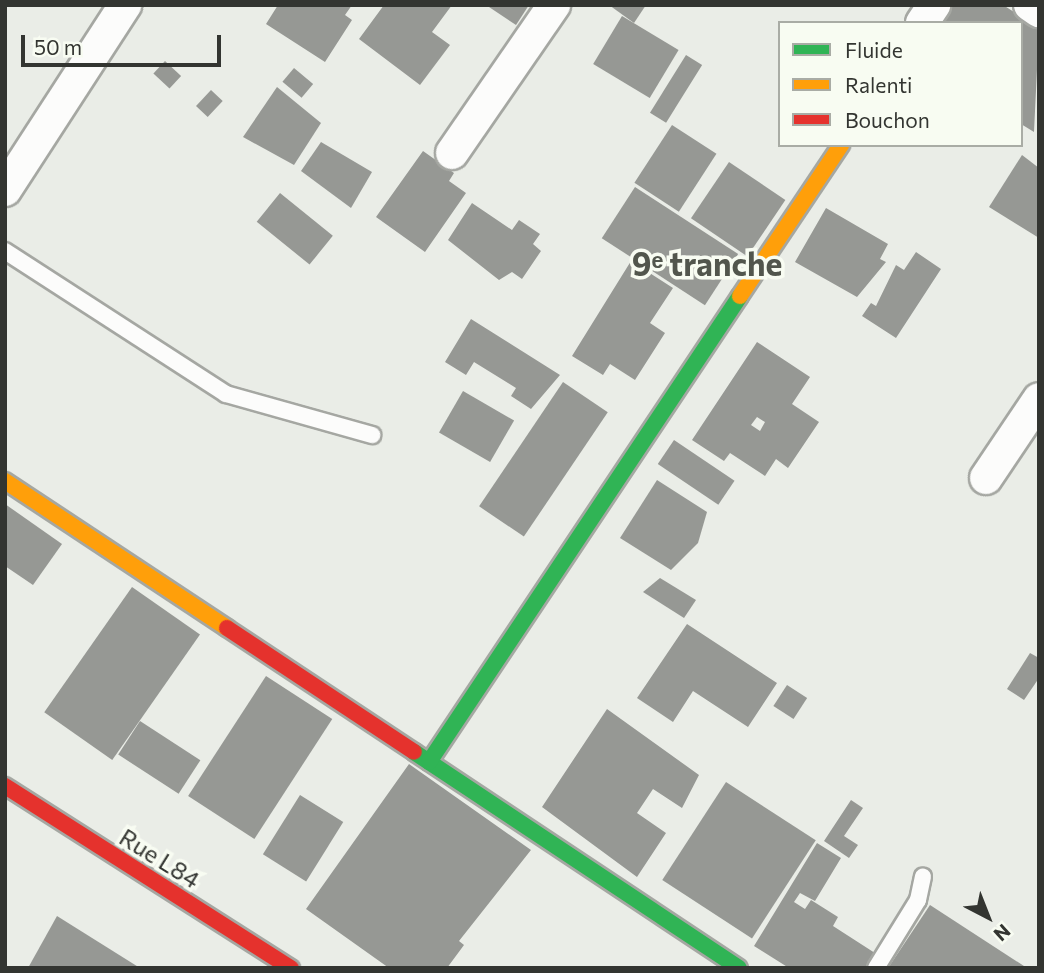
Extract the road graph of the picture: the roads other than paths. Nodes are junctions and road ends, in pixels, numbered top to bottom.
1 (125, 5) edge
2 (554, 5) edge
3 (934, 5) edge
4 (1030, 5) edge
5 (1039, 11) edge
6 (923, 21) edge
7 (840, 147) edge
8 (452, 153) dead end
9 (5, 190) edge
10 (5, 251) edge
11 (1039, 399) edge
12 (372, 435) dead end
13 (986, 478) dead end
14 (5, 481) edge
15 (429, 762) junction
16 (5, 786) edge
17 (923, 877) dead end
18 (291, 968) edge
19 (740, 968) edge
20 (876, 968) edge

1 - 9 street
2 - 8 street
3 - 6 street
4 - 5 street
7 - 15 street
10 - 12 lane
11 - 13 street
14 - 15 street
15 - 19 street
16 - 18 street, Rue L84
17 - 20 lane

